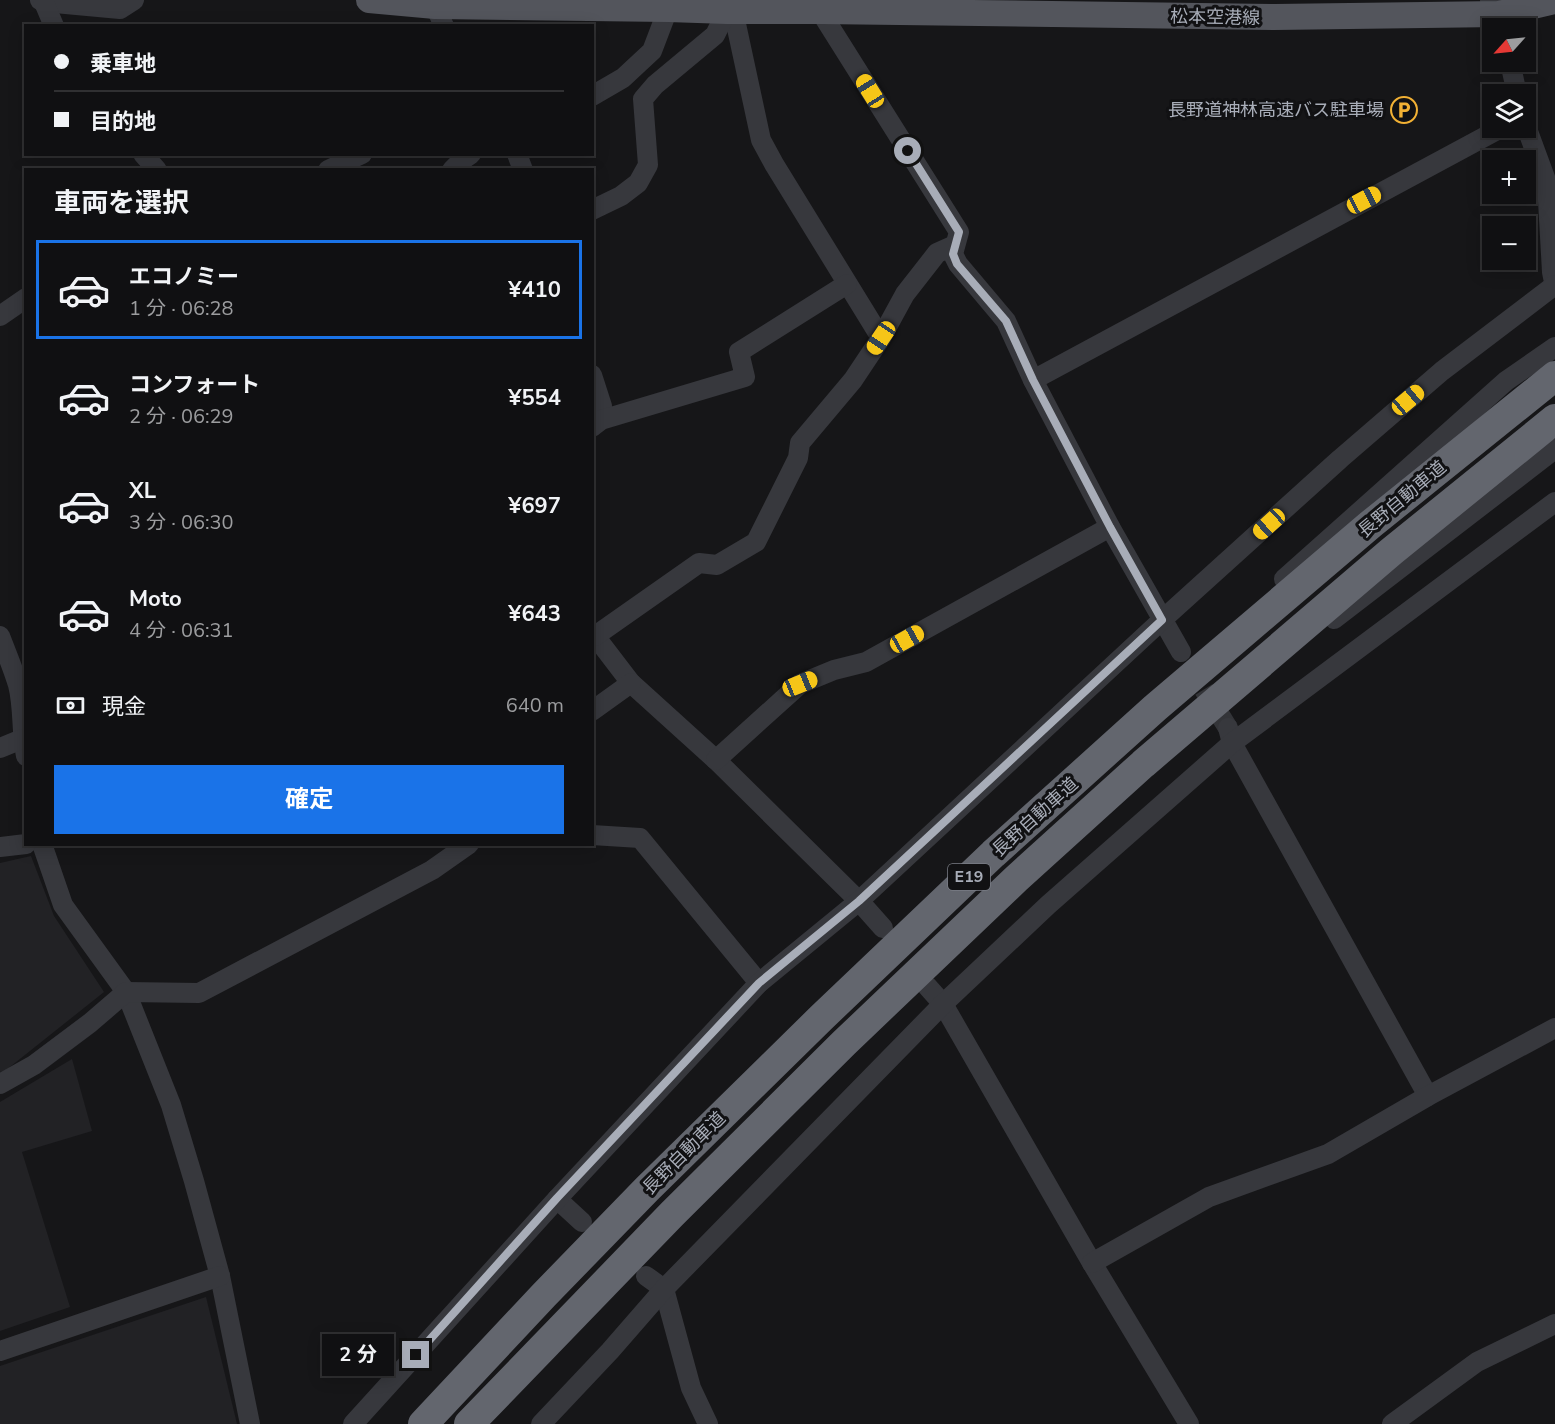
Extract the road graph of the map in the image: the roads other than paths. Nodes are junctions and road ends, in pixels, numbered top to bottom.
1 (134, 0) edge
2 (369, 0) edge
3 (43, 1) edge
4 (1555, 1) edge
5 (728, 7) edge
6 (668, 9) junction
7 (820, 11) junction
8 (1497, 14) edge
9 (439, 16) edge
10 (53, 24) edge
11 (594, 95) edge
12 (1482, 138) edge
13 (1530, 138) edge
14 (358, 156) edge
15 (468, 156) edge
16 (332, 168) edge
17 (454, 168) edge
18 (594, 209) edge
19 (955, 244) junction
20 (847, 284) junction
21 (1555, 286) edge
22 (24, 299) edge
23 (0, 316) edge
24 (881, 338) junction
25 (1555, 347) edge
26 (1555, 376) edge
27 (1033, 380) junction
28 (594, 381) edge
29 (1555, 419) edge
30 (597, 423) edge
31 (1555, 449) edge
32 (1555, 502) edge
33 (1110, 527) junction
34 (1162, 620) junction
35 (594, 634) edge
36 (0, 636) edge
37 (1181, 652) tunnel mouth
38 (631, 683) junction
39 (1155, 708) junction
40 (594, 710) edge
41 (1230, 735) junction
42 (24, 738) edge
43 (0, 748) edge
44 (716, 760) junction
45 (1143, 764) junction
46 (594, 835) edge
47 (24, 844) edge
48 (43, 846) edge
49 (467, 846) edge
50 (0, 847) edge
51 (859, 901) junction
52 (883, 928) dead end
53 (759, 983) junction
54 (927, 986) dead end
55 (126, 992) junction
56 (943, 1004) junction
57 (1555, 1028) edge
58 (0, 1084) edge
59 (1428, 1096) junction
60 (557, 1198) junction
61 (582, 1222) dead end
62 (1092, 1263) junction
63 (220, 1276) junction
64 (646, 1276) dead end
65 (664, 1289) junction
66 (1555, 1324) edge
67 (0, 1351) edge
68 (250, 1424) edge
69 (353, 1424) edge
70 (423, 1424) edge
71 (469, 1424) edge
72 (541, 1424) edge
73 (708, 1424) edge
74 (1189, 1424) edge
75 (1392, 1424) edge

1 - 3 street
2 - 9 main road, 松本空港線
3 - 10 street
4 - 8 main road, 松本空港線
5 - 6 main road, 松本空港線
5 - 7 main road, 松本空港線
5 - 18 street
5 - 20 street
6 - 9 main road, 松本空港線
6 - 11 street
7 - 8 main road, 松本空港線
7 - 19 street
12 - 27 street
13 - 21 street
14 - 16 street
15 - 17 street
19 - 24 street
19 - 27 street
20 - 24 street
20 - 30 street
21 - 34 street
22 - 23 street
24 - 35 street
25 - 39 street
26 - 39 highway, 長野自動車道 / E19
27 - 33 street
28 - 30 street
29 - 45 highway, 長野自動車道 / E19
31 - 45 street
32 - 41 street
33 - 34 street
33 - 44 street
34 - 37 street
34 - 51 street
35 - 38 street
36 - 42 street
38 - 40 street
38 - 44 street
39 - 70 highway, 長野自動車道 / E19
41 - 56 street
41 - 59 street
42 - 43 street
44 - 51 street
45 - 71 highway, 長野自動車道 / E19
46 - 53 street
47 - 50 street
48 - 55 street
49 - 55 street
51 - 52 street
51 - 53 street
53 - 60 street
54 - 56 street
55 - 58 street
55 - 63 street
56 - 62 street
56 - 65 street
57 - 59 street
59 - 62 street
60 - 61 street
60 - 69 street
62 - 74 street
63 - 67 street
63 - 68 street
64 - 65 street
65 - 72 street
65 - 73 street
66 - 75 street

